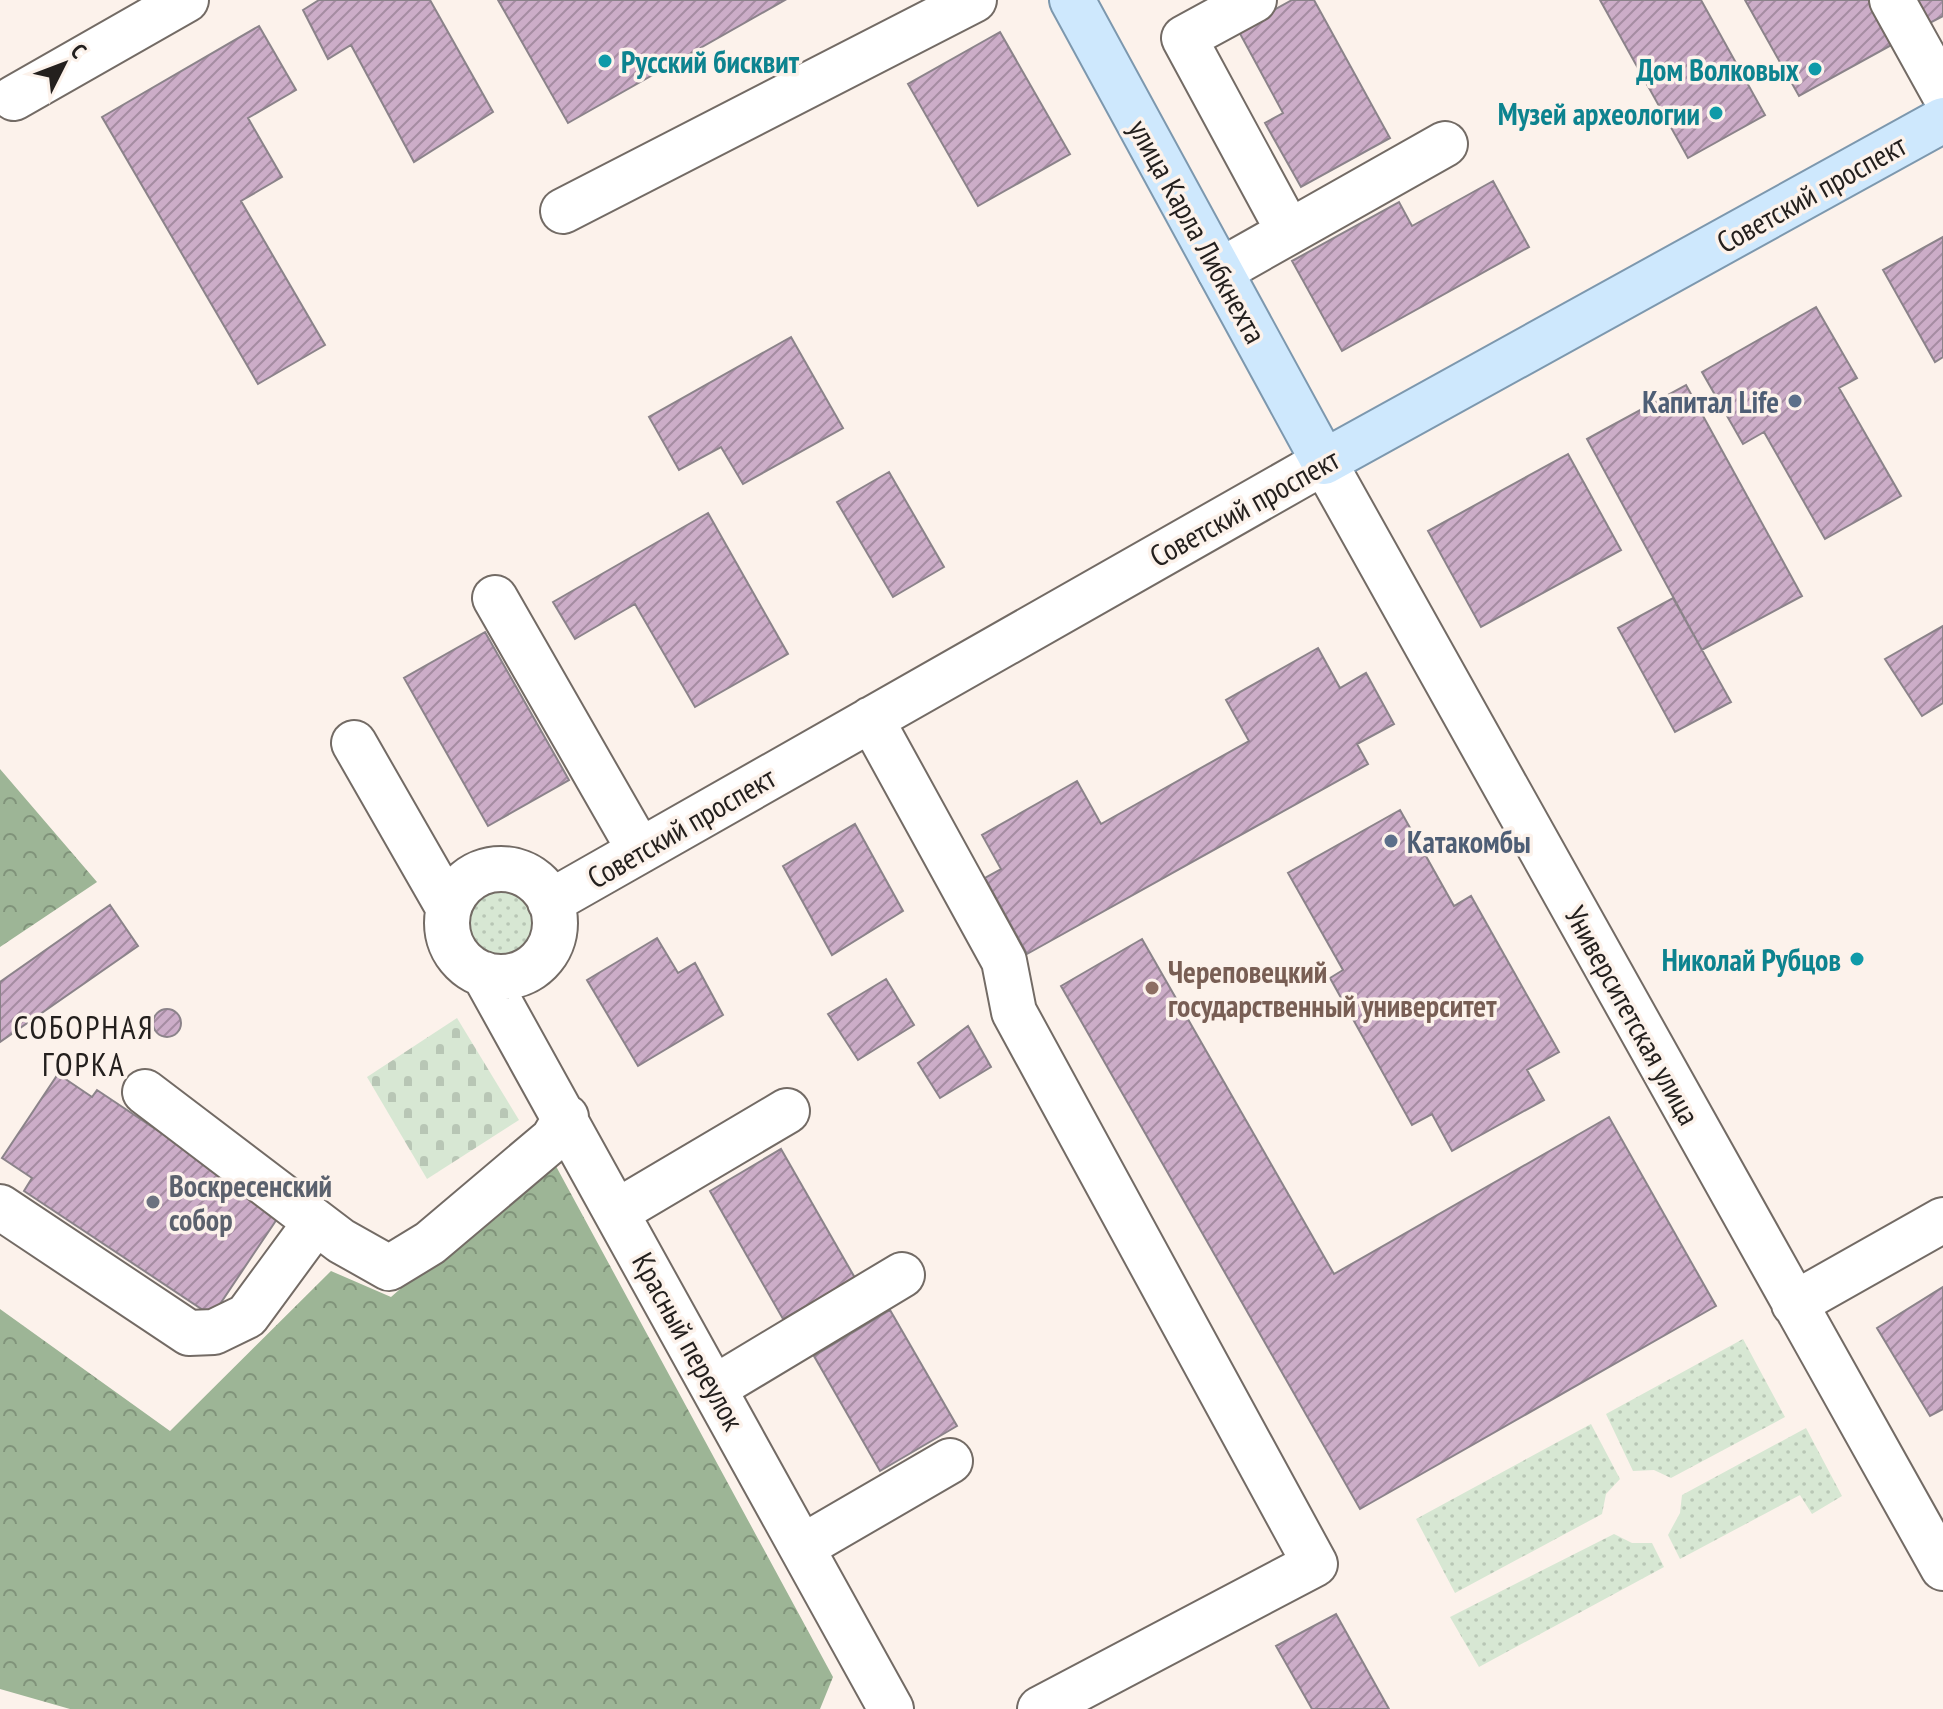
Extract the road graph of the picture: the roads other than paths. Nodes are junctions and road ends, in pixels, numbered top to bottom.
1 (186, 0) edge
2 (974, 0) edge
3 (1072, 0) edge
4 (1254, 0) edge
5 (1892, 0) edge
6 (1943, 92) edge
7 (14, 98) dead end
8 (1943, 120) edge
9 (1445, 144) dead end
10 (563, 211) dead end
11 (1289, 232) junction
12 (1220, 271) junction
13 (1324, 462) junction
14 (495, 598) dead end
15 (871, 719) junction
16 (354, 743) dead end
17 (640, 851) junction
18 (550, 902) junction
19 (448, 907) junction
20 (484, 974) junction
21 (145, 1092) dead end
22 (787, 1111) dead end
23 (566, 1117) junction
24 (0, 1207) edge
25 (618, 1211) junction
26 (1943, 1220) edge
27 (316, 1222) junction
28 (902, 1275) dead end
29 (1794, 1304) junction
30 (714, 1388) junction
31 (950, 1461) dead end
32 (802, 1547) junction
33 (1943, 1568) edge
34 (891, 1709) edge
35 (1040, 1709) edge

1 - 7 street
2 - 10 street
3 - 12 main road, улица Карла Либкнехта
4 - 11 street
5 - 6 street
8 - 13 main road, Советский проспект
9 - 11 street
11 - 12 street
12 - 13 main road, улица Карла Либкнехта
13 - 15 street, Советский проспект
13 - 29 street, Университетская улица
14 - 17 street
15 - 17 street, Советский проспект
15 - 35 street
16 - 19 street
17 - 18 street, Советский проспект
18 - 19 street
18 - 20 street
19 - 20 street
20 - 23 street, Красный переулок
21 - 27 street
22 - 25 street
23 - 25 street, Красный переулок
23 - 27 street
24 - 27 street
25 - 30 street, Красный переулок
26 - 29 street
28 - 30 street
29 - 33 street, Университетская улица
30 - 32 street, Красный переулок
31 - 32 street
32 - 34 street, Красный переулок

